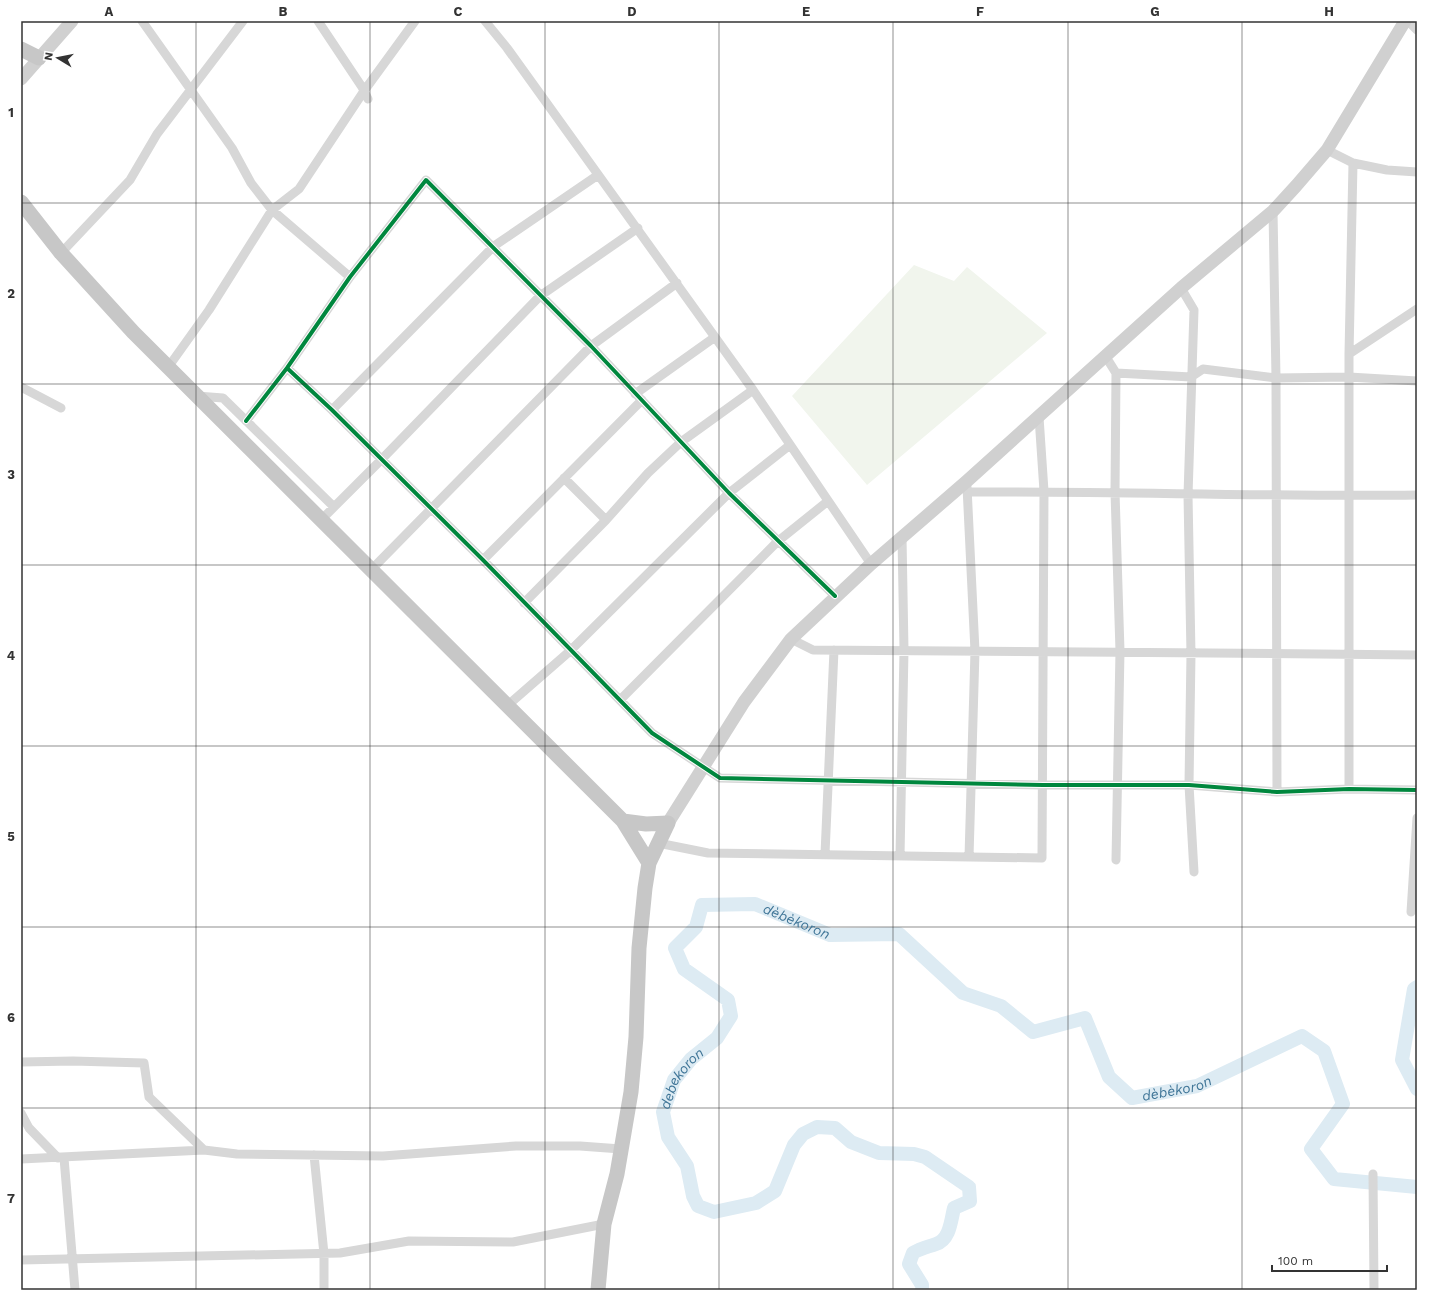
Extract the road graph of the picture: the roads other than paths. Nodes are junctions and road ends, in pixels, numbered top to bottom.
1 (61, 21) edge
2 (72, 21) edge
3 (142, 21) edge
4 (243, 21) edge
5 (318, 21) edge
6 (415, 21) edge
7 (485, 21) edge
8 (1407, 21) edge
9 (1417, 30) edge
10 (31, 54) edge
11 (21, 69) edge
12 (21, 79) edge
13 (192, 88) junction
14 (366, 95) junction
15 (1327, 150) junction
16 (1353, 163) junction
17 (1417, 172) edge
18 (598, 175) junction
19 (21, 202) edge
20 (272, 210) junction
21 (1273, 211) junction
22 (638, 228) junction
23 (494, 246) junction
24 (61, 253) junction
25 (350, 277) junction
26 (677, 283) junction
27 (1181, 288) junction
28 (540, 296) junction
29 (1417, 309) edge
30 (715, 337) junction
31 (591, 346) junction
32 (1349, 354) junction
33 (1106, 357) junction
34 (168, 366) junction
35 (287, 368) junction
36 (1116, 373) junction
37 (1190, 377) junction
38 (1349, 377) junction
39 (1276, 378) junction
40 (1417, 381) edge
41 (21, 388) edge
42 (753, 390) junction
43 (196, 396) junction
44 (639, 397) junction
45 (61, 408) dead end
46 (332, 410) junction
47 (1039, 417) junction
48 (246, 421) junction
49 (681, 442) junction
50 (790, 445) junction
51 (381, 460) junction
52 (564, 478) junction
53 (967, 487) junction
54 (1044, 492) junction
55 (1116, 492) junction
56 (729, 493) junction
57 (1188, 495) junction
58 (1276, 496) junction
59 (1348, 496) junction
60 (1417, 496) edge
61 (828, 501) junction
62 (334, 507) junction
63 (432, 510) junction
64 (321, 520) junction
65 (606, 520) junction
66 (902, 537) junction
67 (777, 542) junction
68 (483, 560) junction
69 (870, 564) junction
70 (371, 570) junction
71 (835, 596) junction
72 (524, 603) junction
73 (792, 639) junction
74 (834, 650) junction
75 (904, 650) junction
76 (570, 651) junction
77 (975, 651) junction
78 (1042, 651) junction
79 (1120, 651) junction
80 (1191, 654) junction
81 (1276, 654) junction
82 (1348, 655) junction
83 (1417, 655) edge
84 (620, 700) junction
85 (508, 705) junction
86 (703, 767) junction
87 (829, 780) junction
88 (902, 782) junction
89 (972, 783) junction
90 (1118, 784) junction
91 (1043, 785) junction
92 (1189, 785) junction
93 (1349, 789) junction
94 (1417, 790) edge
95 (1277, 792) junction
96 (1417, 818) edge
97 (623, 821) junction
98 (668, 823) junction
99 (658, 843) junction
100 (825, 854) junction
101 (900, 856) junction
102 (969, 857) junction
103 (1116, 860) dead end
104 (649, 863) junction
105 (1194, 872) dead end
106 (1411, 912) dead end
107 (21, 1062) edge
108 (21, 1113) edge
109 (621, 1149) junction
110 (204, 1150) junction
111 (314, 1155) junction
112 (61, 1158) junction
113 (21, 1159) edge
114 (1372, 1174) dead end
115 (604, 1224) junction
116 (324, 1254) junction
117 (72, 1258) junction
118 (21, 1260) edge
119 (75, 1290) edge
120 (324, 1290) edge
121 (598, 1290) edge
122 (1374, 1290) edge

1 - 10 main road
2 - 10 main road
3 - 13 street
4 - 13 street
5 - 14 street
6 - 14 street
7 - 18 street
8 - 9 street
8 - 15 main road
10 - 11 main road
10 - 12 main road
13 - 20 street
13 - 24 street
14 - 20 street
15 - 16 street
15 - 21 main road
16 - 17 street
16 - 32 street
18 - 22 street
18 - 23 street
19 - 24 highway
20 - 25 street
20 - 34 street
21 - 27 main road
21 - 39 street
22 - 26 street
22 - 28 street
23 - 25 street
23 - 28 street
23 - 46 street
24 - 34 highway
25 - 35 street
26 - 30 street
26 - 31 street
27 - 33 main road
27 - 37 street
28 - 31 street
28 - 51 street
29 - 32 street
30 - 42 street
30 - 44 street
31 - 44 street
31 - 63 street
32 - 38 street
33 - 36 street
33 - 47 main road
34 - 43 highway
35 - 46 street
35 - 48 street
36 - 37 street
36 - 55 street
37 - 39 street
37 - 57 street
38 - 39 street
38 - 40 street
38 - 59 street
39 - 58 street
41 - 45 street
42 - 49 street
42 - 50 street
43 - 48 street
43 - 64 highway
44 - 49 street
44 - 52 street
46 - 51 street
47 - 53 main road
47 - 54 street
48 - 62 street
49 - 56 street
49 - 65 street
50 - 56 street
50 - 61 street
51 - 62 street
51 - 63 street
52 - 65 street
52 - 68 street
53 - 54 street
53 - 66 main road
53 - 77 street
54 - 55 street
54 - 78 street
55 - 57 street
55 - 79 street
56 - 67 street
56 - 76 street
57 - 58 street
57 - 80 street
58 - 59 street
58 - 81 street
59 - 60 street
59 - 82 street
61 - 67 street
61 - 69 street
62 - 64 street
63 - 68 street
63 - 70 street
64 - 70 highway
65 - 72 street
66 - 69 main road
66 - 75 street
67 - 71 street
67 - 84 street
68 - 72 street
69 - 71 main road
70 - 85 highway
71 - 73 main road
72 - 76 street
73 - 74 street
73 - 86 main road
74 - 75 street
74 - 87 street
75 - 77 street
75 - 88 street
76 - 84 street
76 - 85 street
77 - 78 street
77 - 89 street
78 - 79 street
78 - 91 street
79 - 80 street
79 - 90 street
80 - 81 street
80 - 92 street
81 - 82 street
81 - 95 street
82 - 83 street
82 - 93 street
84 - 86 street
85 - 97 highway
86 - 87 street
86 - 98 main road
87 - 88 street
87 - 100 street
88 - 89 street
88 - 101 street
89 - 91 street
89 - 102 street
90 - 91 street
90 - 92 street
90 - 103 street
91 - 102 street
92 - 95 street
92 - 105 street
93 - 94 street
93 - 95 street
96 - 106 street
97 - 98 highway
97 - 104 highway
98 - 99 highway
99 - 100 street
99 - 104 highway
100 - 101 street
101 - 102 street
104 - 109 highway
107 - 110 street
108 - 112 street
109 - 111 street
109 - 115 highway
110 - 111 street
110 - 112 street
111 - 116 street
112 - 113 street
112 - 117 street
114 - 122 street
115 - 116 street
115 - 121 highway
116 - 117 street
116 - 120 street
117 - 118 street
117 - 119 street

